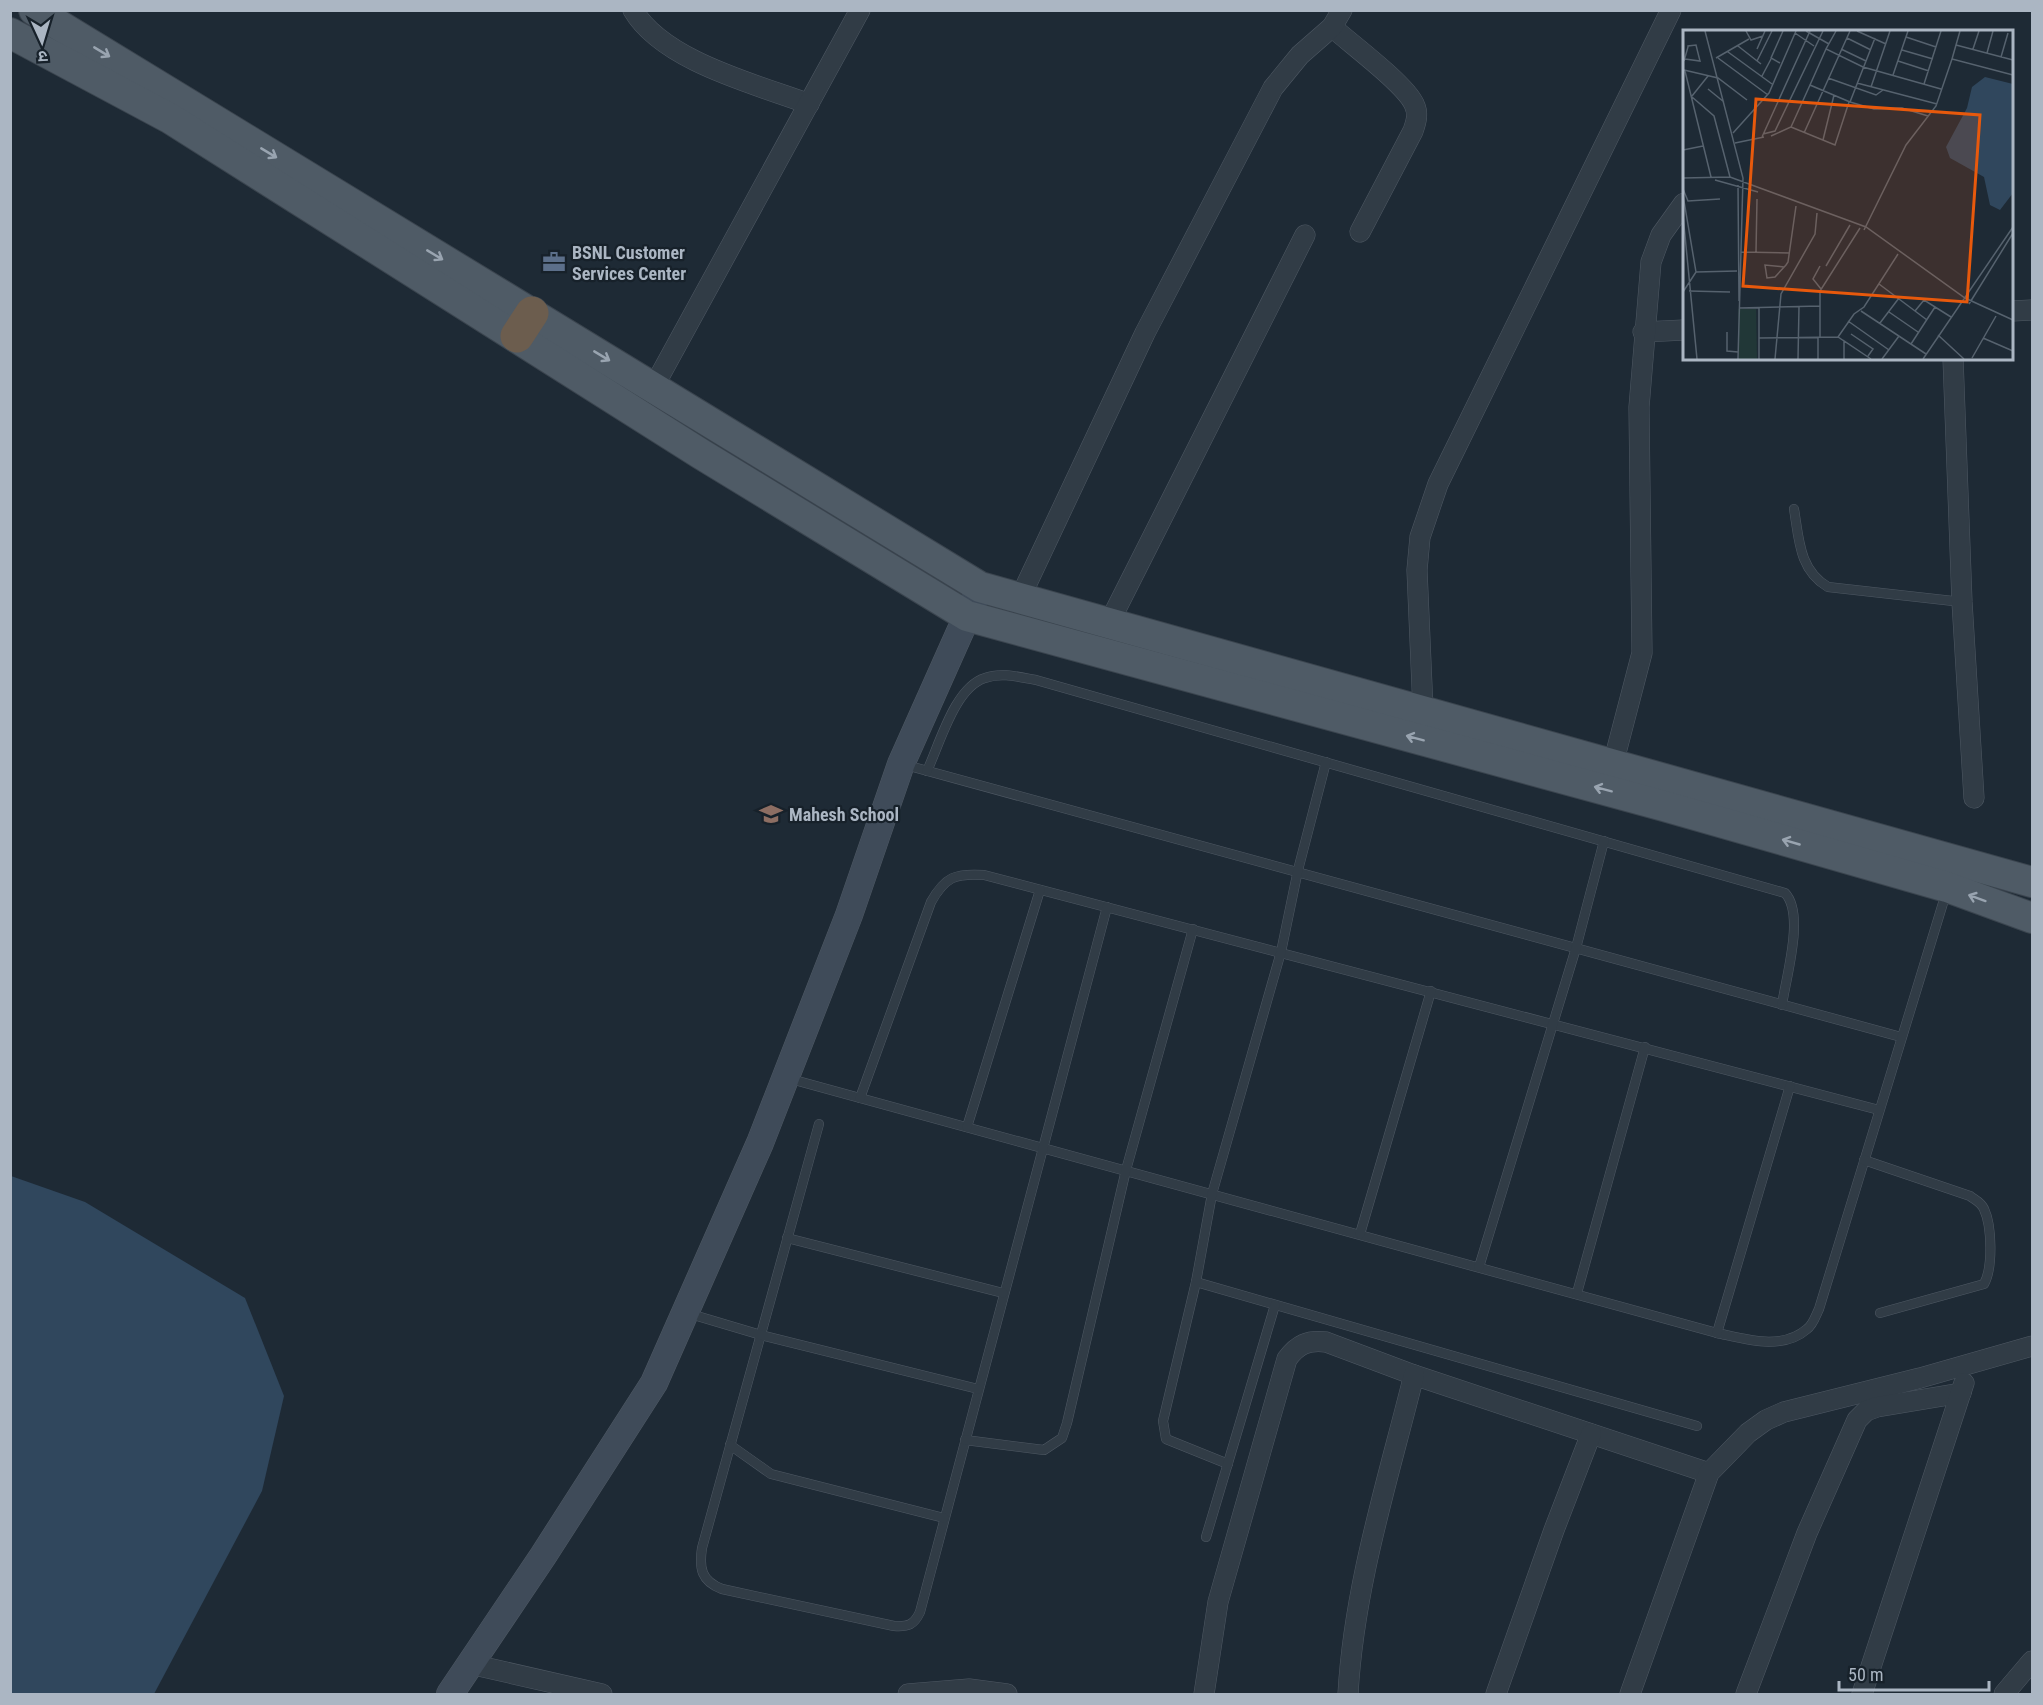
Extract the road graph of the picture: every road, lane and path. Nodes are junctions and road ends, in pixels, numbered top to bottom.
1 (34, 10) edge
2 (633, 10) edge
3 (860, 10) edge
4 (1671, 10) edge
5 (1337, 19) edge
6 (13, 39) edge
7 (809, 104) junction
8 (1683, 204) edge
9 (1360, 232) dead end
10 (1305, 235) dead end
11 (2032, 310) edge
12 (2013, 311) edge
13 (524, 325) junction
14 (1683, 330) edge
15 (1643, 332) junction
16 (1953, 360) edge
17 (653, 388) junction
18 (1794, 509) dead end
19 (980, 587) junction
20 (1020, 598) junction
21 (1962, 602) junction
22 (967, 616) junction
23 (1109, 623) junction
24 (1423, 710) junction
25 (1326, 762) junction
26 (901, 764) junction
27 (1613, 764) junction
28 (927, 771) junction
29 (1974, 798) dead end
30 (1604, 841) junction
31 (1298, 870) junction
32 (1952, 873) junction
33 (2032, 882) edge
34 (1040, 890) junction
35 (1107, 907) junction
36 (2032, 918) edge
37 (1192, 929) junction
38 (1576, 948) junction
39 (1281, 952) junction
40 (1431, 991) junction
41 (1782, 1005) junction
42 (1552, 1022) junction
43 (1901, 1037) junction
44 (1644, 1047) junction
45 (786, 1078) junction
46 (1790, 1086) junction
47 (860, 1098) junction
48 (1879, 1110) junction
49 (819, 1124) dead end
50 (967, 1127) junction
51 (1041, 1147) junction
52 (1864, 1160) junction
53 (1126, 1170) junction
54 (1212, 1194) junction
55 (1360, 1234) junction
56 (787, 1238) junction
57 (1479, 1267) junction
58 (1196, 1282) junction
59 (1003, 1293) junction
60 (1577, 1293) junction
61 (1275, 1305) junction
62 (685, 1313) junction
63 (1880, 1313) dead end
64 (1717, 1333) junction
65 (761, 1335) junction
66 (2032, 1346) edge
67 (1971, 1364) junction
68 (1414, 1375) junction
69 (978, 1389) junction
70 (1961, 1393) junction
71 (1697, 1426) dead end
72 (1592, 1434) junction
73 (964, 1440) junction
74 (730, 1444) junction
75 (1228, 1464) junction
76 (1709, 1473) junction
77 (944, 1518) junction
78 (1206, 1537) dead end
79 (2032, 1661) edge
80 (470, 1664) junction
81 (450, 1695) edge
82 (602, 1695) edge
83 (908, 1695) edge
84 (1007, 1695) edge
85 (1204, 1695) edge
86 (1348, 1695) edge
87 (1496, 1695) edge
88 (1630, 1695) edge
89 (1746, 1695) edge
90 (1862, 1695) edge
91 (2004, 1695) edge

1 - 6 street
1 -> 13 main road
2 - 7 street
3 - 7 street
4 - 24 street
5 - 9 street
5 - 20 street
6 - 13 main road
7 - 17 street
8 - 15 street
10 - 23 street
11 - 12 street
13 -> 17 main road
13 - 22 main road
14 - 15 street
15 - 27 street
16 - 21 street
17 - 19 main road
18 - 21 lane
19 - 20 main road
19 - 22 street
20 - 23 main road
21 - 29 street
22 - 26 street
32 -> 22 main road
23 - 24 main road
24 - 27 main road
25 - 28 lane
25 - 30 lane
25 - 31 lane
26 - 28 lane
26 - 45 street
27 - 32 main road
28 - 31 lane
30 - 38 lane
30 - 41 lane
31 - 38 lane
31 - 39 lane
32 - 33 main road
36 -> 32 main road
32 - 43 lane
34 - 35 lane
34 - 47 lane
34 - 50 lane
35 - 37 lane
35 - 51 lane
37 - 39 lane
37 - 53 lane
38 - 41 lane
38 - 42 lane
39 - 40 lane
39 - 54 lane
40 - 42 lane
40 - 55 lane
41 - 43 lane
42 - 44 lane
42 - 57 lane
43 - 48 lane
44 - 46 lane
44 - 60 lane
45 - 47 lane
45 - 62 street
46 - 48 lane
46 - 64 lane
47 - 50 lane
48 - 52 lane
49 - 56 lane
50 - 51 lane
51 - 53 lane
51 - 59 lane
52 - 63 lane
52 - 64 lane
53 - 54 lane
53 - 73 lane
54 - 55 lane
54 - 58 lane
55 - 57 lane
56 - 59 lane
56 - 65 lane
57 - 60 lane
58 - 61 lane
58 - 75 lane
59 - 69 lane
60 - 64 lane
61 - 71 lane
61 - 75 lane
62 - 65 lane
62 - 80 street
65 - 69 lane
65 - 74 lane
66 - 67 street
67 - 70 street
67 - 76 street
68 - 72 street
68 - 85 street
68 - 86 street
69 - 73 lane
70 - 89 street
70 - 90 street
72 - 76 street
72 - 87 street
73 - 77 lane
74 - 77 lane
74 - 77 lane
75 - 78 lane
76 - 88 street
79 - 91 street
80 - 81 street
80 - 82 street
83 - 84 street

